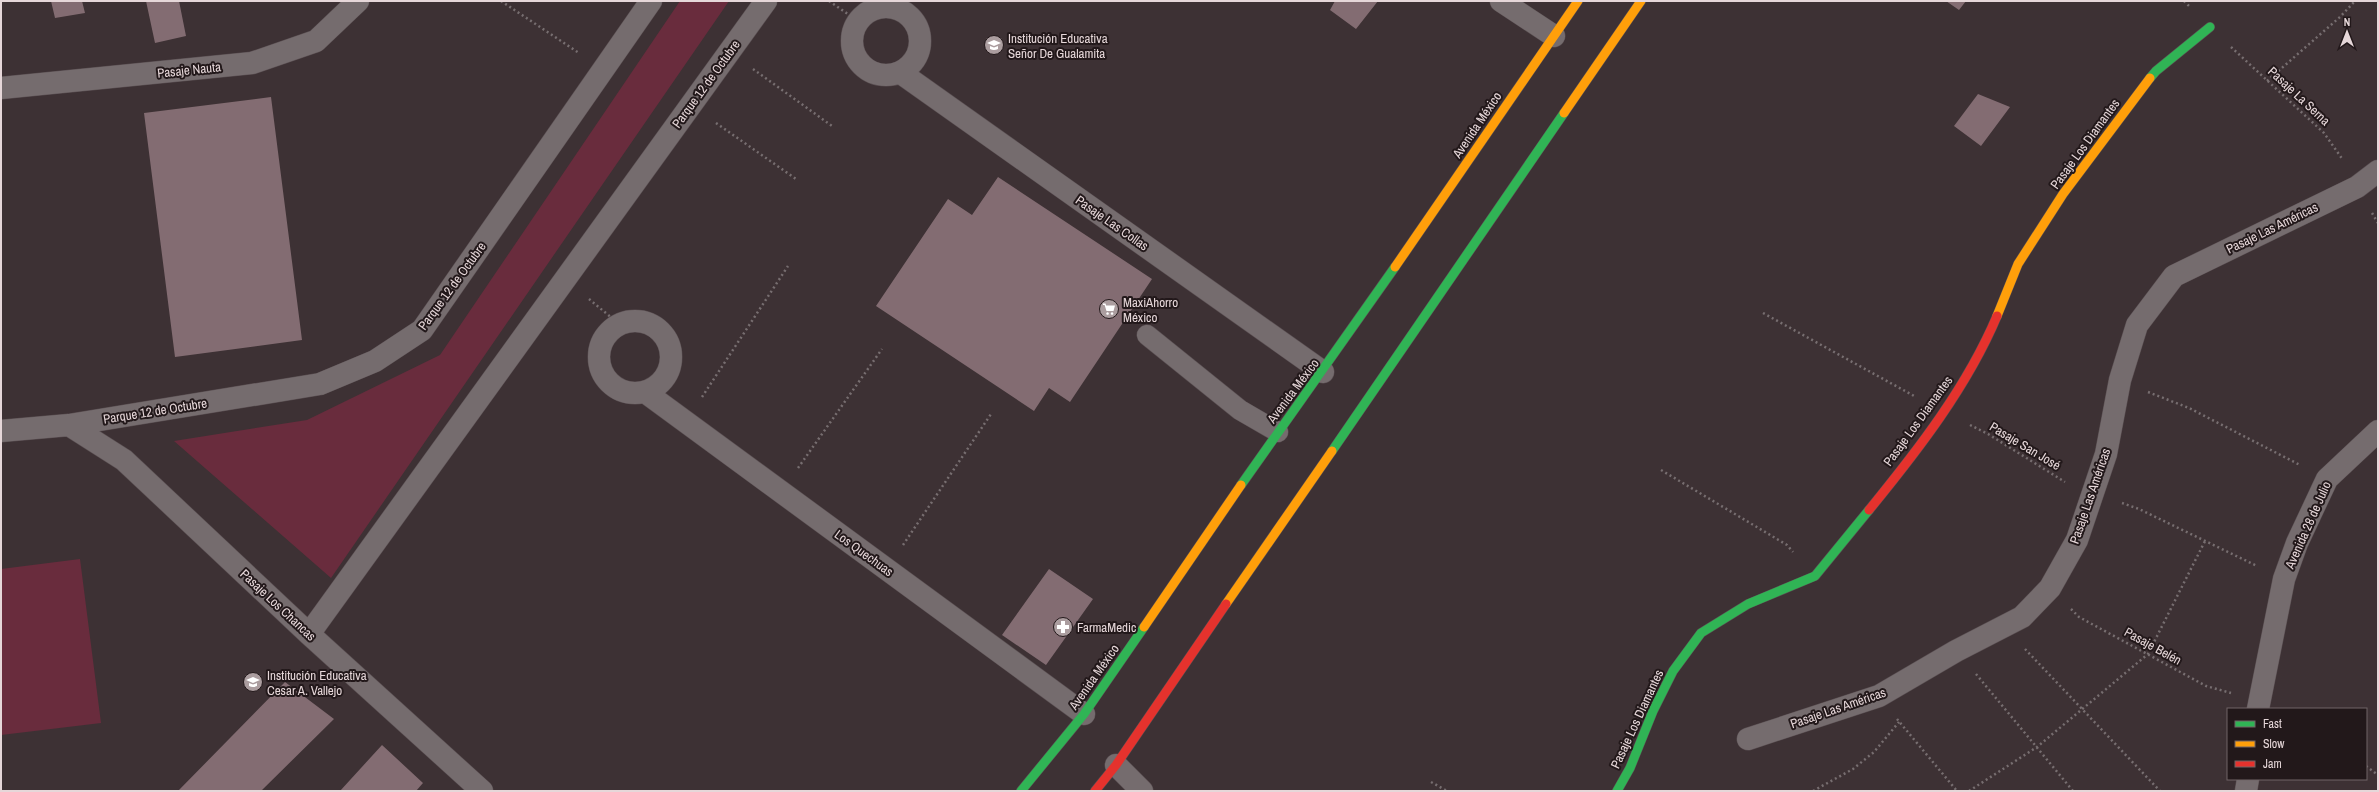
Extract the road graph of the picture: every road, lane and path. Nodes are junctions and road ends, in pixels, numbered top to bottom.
1 (358, 1) edge
2 (501, 1) edge
3 (651, 1) edge
4 (766, 1) edge
5 (829, 1) edge
6 (1501, 1) edge
7 (1578, 1) edge
8 (1641, 1) edge
9 (2184, 1) edge
10 (2355, 1) edge
11 (858, 21) junction
12 (2210, 27) junction
13 (1554, 36) junction
14 (730, 52) junction
15 (603, 70) junction
16 (901, 73) junction
17 (2267, 81) junction
18 (1, 88) edge
19 (691, 105) junction
20 (832, 126) dead end
21 (2378, 171) edge
22 (796, 179) dead end
23 (2357, 186) junction
24 (2378, 223) edge
25 (788, 266) dead end
26 (565, 279) junction
27 (1763, 313) dead end
28 (619, 324) junction
29 (1148, 335) dead end
30 (882, 349) dead end
31 (1323, 372) junction
32 (2120, 380) junction
33 (645, 392) junction
34 (1942, 412) junction
35 (991, 414) dead end
36 (685, 422) junction
37 (70, 425) junction
38 (1, 431) edge
39 (2378, 431) edge
40 (1278, 432) junction
41 (1661, 470) dead end
42 (2327, 479) junction
43 (781, 492) junction
44 (2093, 494) junction
45 (2205, 541) junction
46 (886, 569) junction
47 (1815, 576) junction
48 (2284, 579) junction
49 (2050, 588) junction
50 (2003, 625) junction
51 (309, 634) junction
52 (1956, 651) junction
53 (2148, 654) junction
54 (1879, 696) junction
55 (2258, 705) edge
56 (2083, 710) junction
57 (1084, 714) junction
58 (1899, 722) junction
59 (1748, 739) dead end
60 (2037, 748) junction
61 (1116, 765) junction
62 (2367, 767) edge
63 (2378, 775) edge
64 (2248, 780) edge
65 (1431, 782) dead end
66 (2156, 788) junction
67 (482, 791) edge
68 (1021, 791) edge
69 (1095, 791) edge
70 (1142, 791) edge
71 (1447, 791) edge
72 (1617, 791) edge
73 (1813, 791) edge
74 (1957, 791) edge
75 (1969, 791) edge
76 (2073, 791) edge
77 (2153, 791) edge
78 (2160, 791) edge
79 (2246, 791) edge

1 - 18 street, Pasaje Nauta
2 - 15 path
3 - 15 street, Parque 12 de Octubre
4 - 14 street, Parque 12 de Octubre
5 - 11 path
6 - 13 street
7 - 13 main road, Avenida México
8 - 61 main road
9 - 12 path, Pasaje La Serna
10 - 17 path
11 - 16 street
11 - 16 street
12 - 17 path, Pasaje La Serna
12 - 34 main road, Pasaje Los Diamantes
13 - 31 main road, Avenida México
14 - 19 street, Parque 12 de Octubre
14 - 20 path
15 - 37 street, Parque 12 de Octubre
16 - 31 street, Pasaje Las Collas
17 - 23 path, Pasaje La Serna
19 - 22 path
19 - 26 street, Parque 12 de Octubre
21 - 23 street, Pasaje Las Américas
23 - 24 path, Pasaje La Serna
23 - 32 street, Pasaje Las Américas
25 - 36 path
26 - 28 path
26 - 51 street, Parque 12 de Octubre
27 - 34 path, Pasaje San José
28 - 33 street
28 - 33 street
29 - 40 lane
30 - 43 path
31 - 40 main road, Avenida México
32 - 42 path
32 - 44 street, Pasaje Las Américas
33 - 36 street, Los Quechuas
34 - 44 path, Pasaje San José
34 - 47 main road, Pasaje Los Diamantes
35 - 46 path
36 - 43 street, Los Quechuas
37 - 38 street, Parque 12 de Octubre
37 - 51 street, Pasaje Los Chancas
39 - 42 street, Avenida 28 de Julio
40 - 57 main road, Avenida México
41 - 47 path
42 - 48 street, Avenida 28 de Julio
43 - 46 street, Los Quechuas
44 - 45 path, Pasaje San José
44 - 49 street, Pasaje Las Américas
45 - 48 path, Pasaje San José
45 - 53 path
46 - 57 street, Los Quechuas
47 - 72 main road, Pasaje Los Diamantes
48 - 55 street, Avenida 28 de Julio
49 - 50 street, Pasaje Las Américas
49 - 53 path, Pasaje Belén
50 - 52 street, Pasaje Las Américas
50 - 56 path
51 - 67 street, Pasaje Los Chancas
52 - 54 street, Pasaje Las Américas
52 - 60 path
53 - 55 path, Pasaje Belén
53 - 56 path
54 - 58 path
54 - 59 street, Pasaje Las Américas
56 - 60 path
56 - 66 path
57 - 68 main road, Avenida México
58 - 73 path
58 - 74 path
60 - 75 path
60 - 76 path
61 - 69 main road
61 - 70 street
62 - 63 path
64 - 79 street
65 - 71 path
66 - 77 path
66 - 78 path

